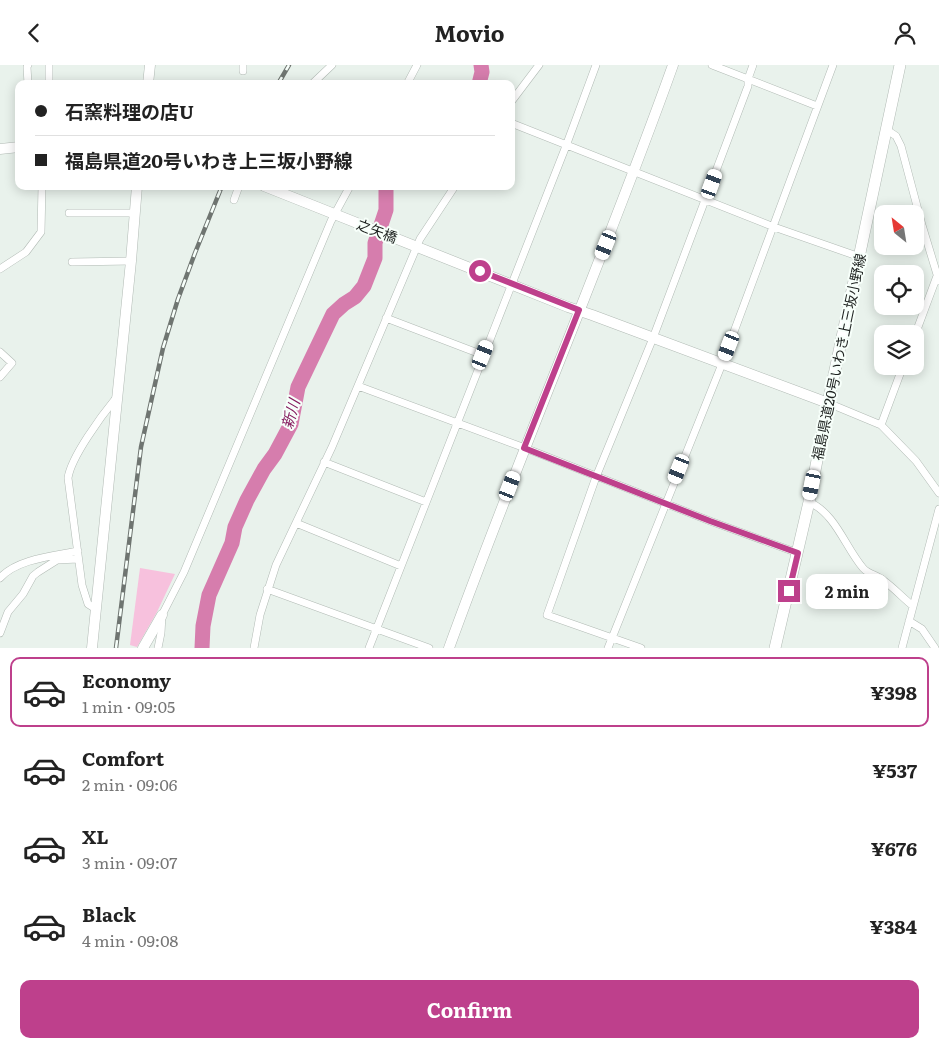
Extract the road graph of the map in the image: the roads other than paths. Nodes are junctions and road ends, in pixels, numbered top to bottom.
1 (28, 65) edge
2 (49, 65) edge
3 (150, 65) edge
4 (332, 65) edge
5 (416, 65) edge
6 (539, 65) edge
7 (596, 65) edge
8 (673, 65) edge
9 (712, 65) edge
10 (753, 65) edge
11 (833, 65) edge
12 (900, 65) edge
13 (748, 79) junction
14 (28, 80) edge
15 (50, 80) edge
16 (148, 80) edge
17 (316, 80) edge
18 (410, 80) edge
19 (515, 97) edge
20 (817, 106) junction
21 (515, 125) edge
22 (887, 130) junction
23 (566, 146) junction
24 (15, 147) edge
25 (0, 149) edge
26 (635, 172) junction
27 (42, 190) edge
28 (137, 190) edge
29 (238, 190) edge
30 (274, 190) edge
31 (348, 190) edge
32 (452, 190) edge
33 (234, 200) dead end
34 (706, 200) junction
35 (70, 213) dead end
36 (135, 213) junction
37 (338, 216) junction
38 (774, 227) junction
39 (415, 246) junction
40 (860, 257) junction
41 (131, 261) junction
42 (937, 262) edge
43 (72, 263) dead end
44 (0, 269) edge
45 (938, 278) edge
46 (512, 283) junction
47 (579, 310) junction
48 (386, 318) junction
49 (919, 325) edge
50 (653, 338) junction
51 (0, 352) edge
52 (483, 355) junction
53 (722, 364) junction
54 (900, 375) edge
55 (0, 377) edge
56 (358, 386) junction
57 (116, 397) junction
58 (828, 403) junction
59 (456, 423) junction
60 (881, 425) junction
61 (524, 448) junction
62 (324, 462) junction
63 (596, 477) junction
64 (939, 493) edge
65 (426, 502) junction
66 (809, 502) junction
67 (665, 504) junction
68 (939, 509) edge
69 (296, 523) junction
70 (798, 553) junction
71 (78, 555) junction
72 (402, 566) junction
73 (0, 578) edge
74 (267, 589) junction
75 (913, 606) junction
76 (96, 609) junction
77 (162, 615) junction
78 (909, 621) junction
79 (377, 628) junction
80 (0, 633) edge
81 (611, 639) junction
82 (92, 648) edge
83 (144, 648) edge
84 (158, 648) edge
85 (254, 648) edge
86 (369, 648) edge
87 (429, 648) edge
88 (450, 648) edge
89 (608, 648) edge
90 (641, 648) edge
91 (775, 648) edge
92 (902, 648) edge
93 (935, 648) edge

1 - 14 street
2 - 15 street
3 - 16 street
4 - 17 street
5 - 18 street
6 - 19 street
7 - 23 street
8 - 26 street
9 - 13 street
10 - 13 street
11 - 20 street
12 - 22 main road, 福島県道20号いわき上三坂小野線
13 - 20 street
13 - 34 street
20 - 38 street
21 - 23 street
22 - 40 main road, 福島県道20号いわき上三坂小野線
22 - 42 street
23 - 26 street
23 - 46 street
24 - 25 street
26 - 34 street
26 - 47 street
27 - 44 street
28 - 36 street
29 - 33 street
30 - 37 street, 之矢橋
31 - 37 street
32 - 39 street
34 - 38 street
34 - 50 street
35 - 36 street
36 - 41 street
37 - 39 street, 之矢橋
37 - 77 street
38 - 40 street
38 - 53 street
39 - 46 street, 之矢橋
39 - 48 street
40 - 58 main road, 福島県道20号いわき上三坂小野線
41 - 43 street
41 - 57 street
42 - 45 street
45 - 49 street
46 - 47 street, 之矢橋
46 - 52 street
47 - 50 street, 之矢橋
47 - 61 street
48 - 52 street
48 - 56 street
50 - 53 street, 之矢橋
50 - 63 street
51 - 55 street
52 - 59 street
53 - 58 street, 之矢橋
53 - 67 street
54 - 60 street
56 - 59 street
56 - 62 street
57 - 71 street
57 - 76 street
58 - 60 street
58 - 66 main road, 福島県道20号いわき上三坂小野線
59 - 61 street
59 - 65 street
60 - 64 street
61 - 63 street
61 - 88 street
62 - 65 street
62 - 69 street
63 - 67 street
63 - 81 street
65 - 72 street
66 - 70 main road, 福島県道20号いわき上三坂小野線
66 - 75 street
67 - 70 street
67 - 81 street
68 - 75 street
69 - 72 street
69 - 74 street
70 - 91 main road, 福島県道20号いわき上三坂小野線
71 - 73 street
71 - 76 street
71 - 80 street
72 - 79 street
74 - 79 street
74 - 85 street
75 - 78 street
76 - 82 street
77 - 83 street
77 - 84 street
78 - 92 street
78 - 93 street
79 - 86 street
79 - 87 street
81 - 89 street
81 - 90 street

